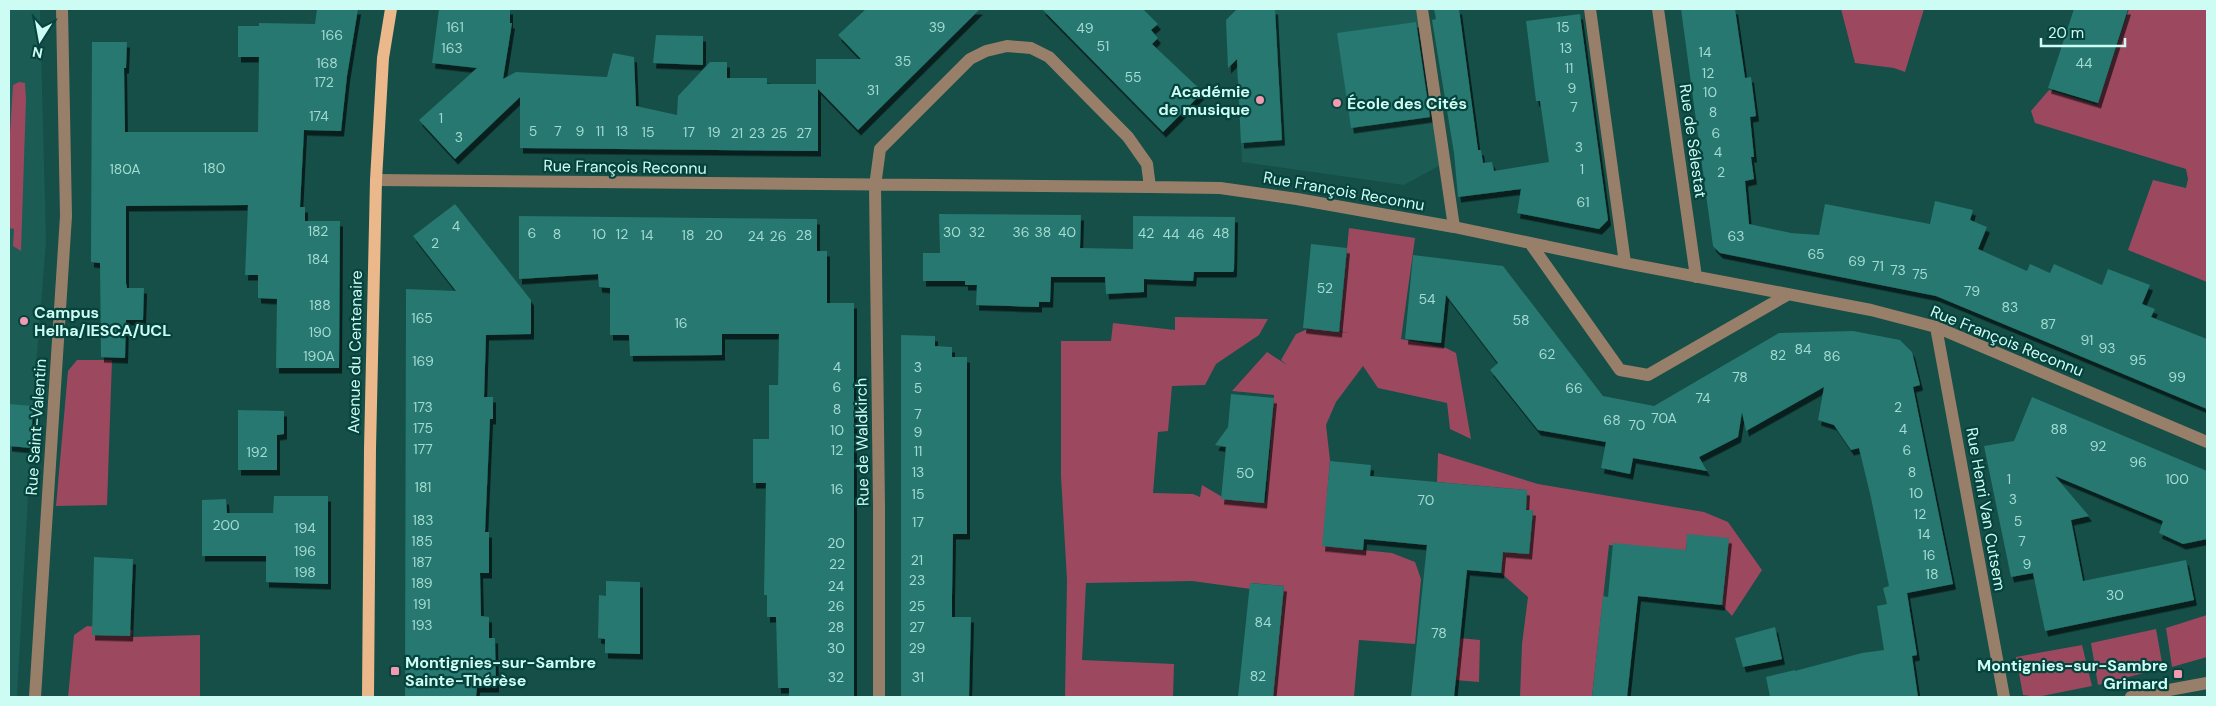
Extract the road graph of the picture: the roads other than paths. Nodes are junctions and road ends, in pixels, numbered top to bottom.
1 (62, 9) edge
2 (391, 9) edge
3 (1422, 9) edge
4 (1590, 9) edge
5 (1658, 9) edge
6 (376, 180) junction
7 (875, 186) junction
8 (1150, 186) junction
9 (1454, 226) junction
10 (1530, 243) junction
11 (1625, 263) junction
12 (1696, 277) junction
13 (1787, 295) junction
14 (1936, 327) junction
15 (2207, 442) edge
16 (2207, 683) edge
17 (35, 697) edge
18 (368, 697) edge
19 (879, 697) edge
20 (2004, 697) edge
21 (2132, 697) edge

1 - 17 street, Rue Saint-Valentin
2 - 6 main road, Avenue du Centenaire
3 - 9 street
4 - 11 street
5 - 12 street, Rue de Sélestat
6 - 7 street, Rue François Reconnu
6 - 18 main road, Avenue du Centenaire
7 - 8 street, Rue François Reconnu
7 - 8 street
7 - 19 street, Rue de Waldkirch
8 - 9 street, Rue François Reconnu
9 - 10 street, Rue François Reconnu
10 - 11 street, Rue François Reconnu
10 - 13 street
11 - 12 street, Rue François Reconnu
12 - 13 street, Rue François Reconnu
13 - 14 street, Rue François Reconnu
14 - 15 street, Rue François Reconnu
14 - 20 street, Rue Henri Van Cutsem
16 - 21 street

